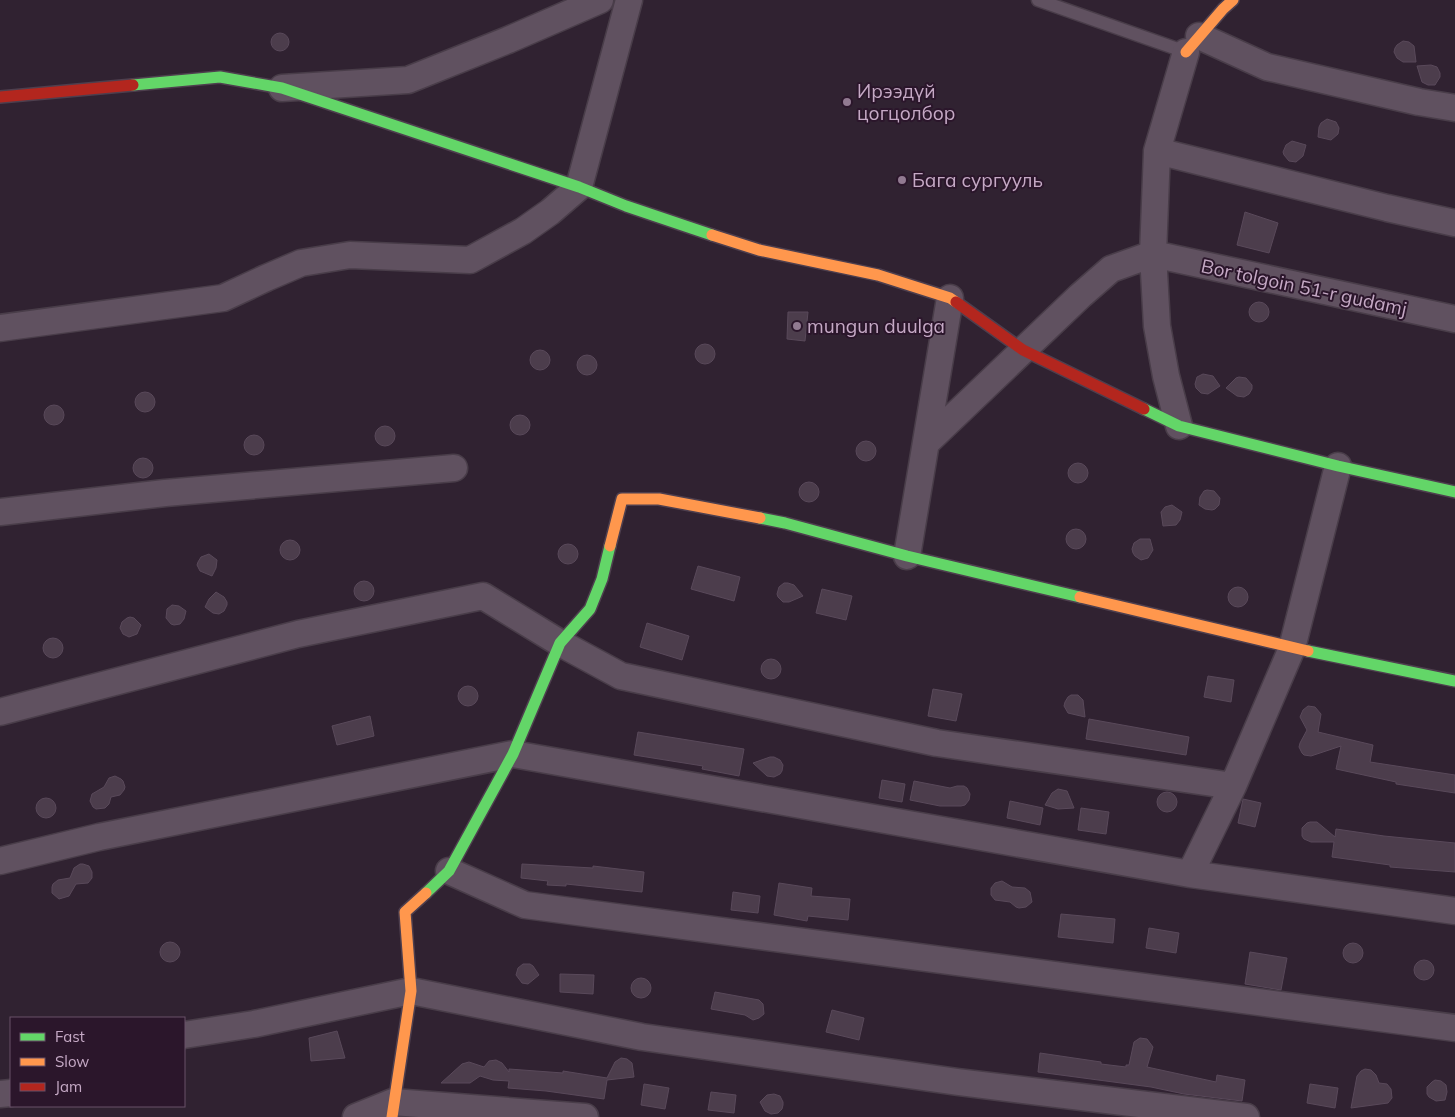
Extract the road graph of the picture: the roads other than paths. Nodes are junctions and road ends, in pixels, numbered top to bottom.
1 (600, 0) edge
2 (628, 0) edge
3 (1038, 0) edge
4 (1233, 0) edge
5 (1192, 44) junction
6 (282, 88) junction
7 (0, 97) edge
8 (1455, 108) edge
9 (1157, 151) junction
10 (579, 188) junction
11 (1455, 223) edge
12 (1153, 254) junction
13 (950, 298) junction
14 (1455, 319) edge
15 (0, 328) edge
16 (1023, 350) junction
17 (1179, 426) junction
18 (926, 443) junction
19 (1338, 466) junction
20 (454, 468) dead end
21 (1455, 492) edge
22 (0, 512) edge
23 (907, 556) junction
24 (560, 643) junction
25 (1292, 648) junction
26 (1455, 681) edge
27 (0, 712) edge
28 (513, 754) junction
29 (1233, 786) junction
30 (0, 861) edge
31 (449, 871) junction
32 (1190, 874) junction
33 (1455, 911) edge
34 (411, 991) junction
35 (1455, 1028) edge
36 (185, 1035) edge
37 (393, 1109) edge
38 (356, 1117) edge
39 (585, 1117) edge
40 (1246, 1117) edge

1 - 6 street
2 - 10 street
3 - 5 lane
4 - 5 street
5 - 8 street
5 - 9 street
6 - 7 street
6 - 10 street
9 - 11 street
9 - 12 street
10 - 13 street
10 - 15 street
12 - 14 street, Bor tolgoin 51-r gudamj
12 - 16 street
12 - 17 street
13 - 16 street
13 - 18 street
16 - 17 street
16 - 18 street
17 - 19 street
18 - 23 street
19 - 21 street
19 - 25 street
20 - 22 street
23 - 24 street
23 - 25 street
24 - 27 street
24 - 28 street
24 - 29 street
25 - 26 street
25 - 29 street
28 - 30 street
28 - 31 street
28 - 32 street
29 - 32 street
31 - 34 street
31 - 35 street
32 - 33 street
34 - 36 street
34 - 37 street
34 - 40 street
37 - 38 street
37 - 39 street

